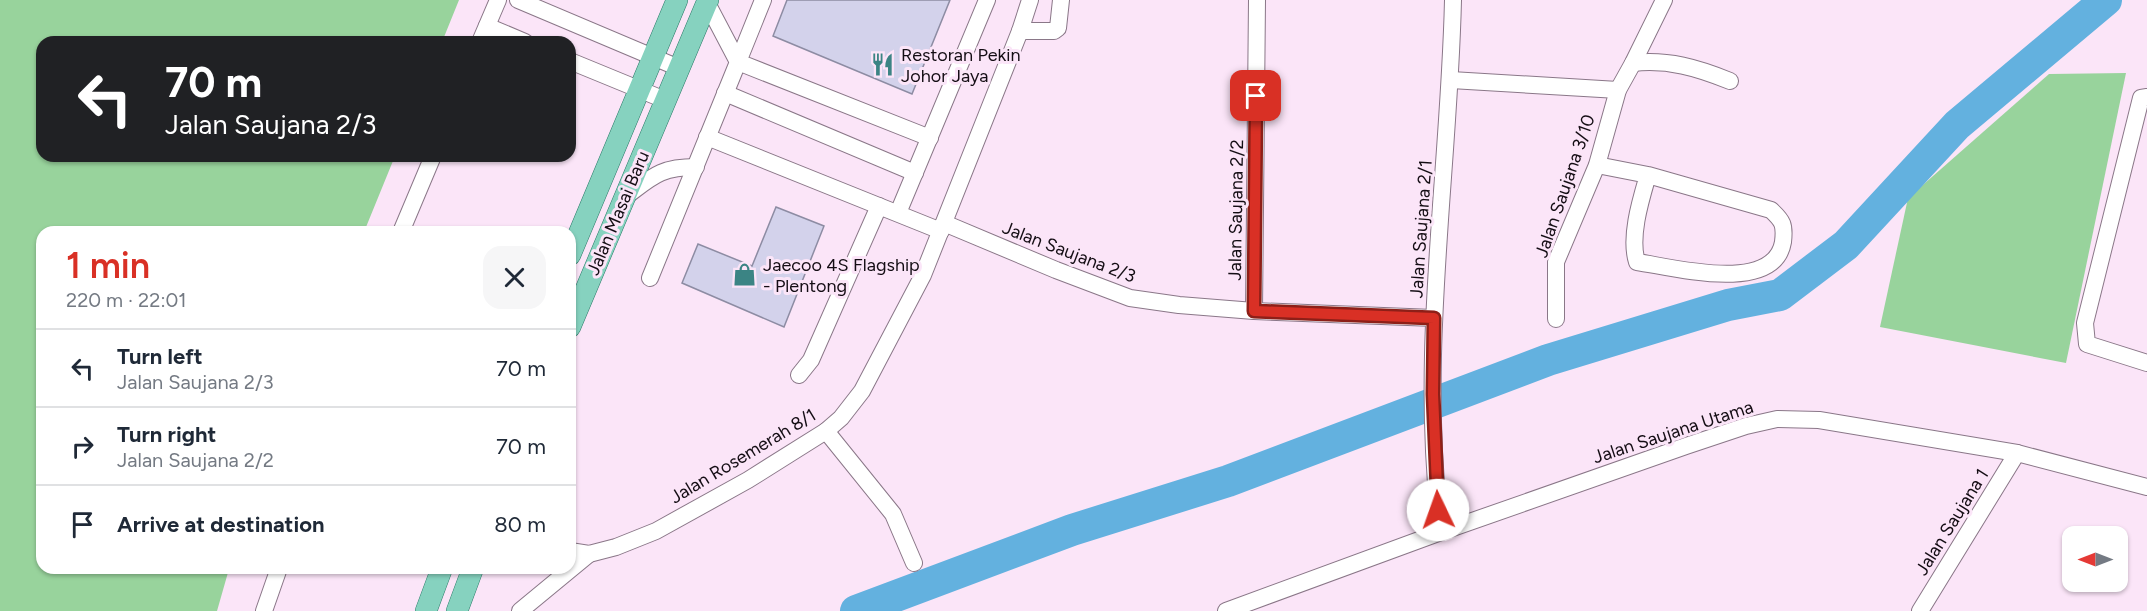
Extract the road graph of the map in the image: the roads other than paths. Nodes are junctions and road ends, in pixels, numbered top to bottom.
1 (498, 0) edge
2 (518, 0) edge
3 (677, 0) edge
4 (763, 0) edge
5 (987, 0) edge
6 (1030, 0) edge
7 (1061, 0) edge
8 (1257, 0) edge
9 (1453, 0) edge
10 (1664, 0) edge
11 (707, 2) edge
12 (487, 26) junction
13 (1020, 31) junction
14 (483, 36) edge
15 (511, 36) edge
16 (654, 57) junction
17 (738, 62) junction
18 (576, 63) edge
19 (1634, 63) junction
20 (679, 68) junction
21 (1450, 80) junction
22 (1730, 81) dead end
23 (639, 89) junction
24 (1618, 90) junction
25 (725, 93) junction
26 (2147, 97) edge
27 (665, 100) junction
28 (707, 137) junction
29 (930, 138) junction
30 (430, 162) edge
31 (1597, 165) junction
32 (696, 167) junction
33 (915, 173) junction
34 (1648, 175) junction
35 (624, 198) junction
36 (879, 206) junction
37 (898, 213) junction
38 (404, 226) edge
39 (943, 227) junction
40 (576, 241) edge
41 (650, 278) dead end
42 (1254, 311) junction
43 (576, 313) edge
44 (1434, 318) junction
45 (1556, 319) dead end
46 (2147, 363) edge
47 (798, 375) dead end
48 (826, 431) junction
49 (2010, 464) junction
50 (2147, 487) edge
51 (1442, 532) junction
52 (576, 551) edge
53 (589, 554) junction
54 (914, 563) dead end
55 (576, 565) edge
56 (277, 574) edge
57 (440, 574) edge
58 (471, 574) edge
59 (565, 574) edge
60 (264, 611) edge
61 (426, 611) edge
62 (457, 611) edge
63 (520, 611) edge
64 (1226, 611) edge
65 (1920, 611) edge

1 - 12 street
2 - 16 street
3 - 16 main road, Jalan Masai Baru
4 - 17 street
5 - 29 street
6 - 13 street, Jalan Rosemerah 8/1
7 - 13 street
8 - 42 street, Jalan Saujana 2/2
9 - 21 street, Jalan Saujana 2/1
10 - 19 street
11 - 17 street
11 - 20 main road, Jalan Masai Baru
12 - 14 street
12 - 15 street
13 - 39 street, Jalan Rosemerah 8/1
16 - 20 street
16 - 23 main road, Jalan Masai Baru
17 - 25 street
17 - 29 street
18 - 23 street
19 - 22 street
19 - 24 street
20 - 27 main road, Jalan Masai Baru
21 - 24 street, Jalan Saujana 3/10
21 - 44 street, Jalan Saujana 2/1
23 - 27 street
23 - 40 main road, Jalan Masai Baru
24 - 31 street, Jalan Saujana 3/10
25 - 28 street
25 - 33 street
26 - 46 street
27 - 35 main road, Jalan Masai Baru
28 - 32 street
28 - 36 street, Jalan Saujana 2/3
29 - 33 street
30 - 38 street
31 - 34 street
31 - 45 street, Jalan Saujana 3/10
32 - 35 street
32 - 41 street
33 - 37 street
34 - 34 street
35 - 43 main road, Jalan Masai Baru
36 - 37 street, Jalan Saujana 2/3
36 - 47 street
37 - 39 street, Jalan Saujana 2/3
39 - 42 street, Jalan Saujana 2/3
39 - 48 street, Jalan Rosemerah 8/1
42 - 44 street, Jalan Saujana 2/3
44 - 51 street, Jalan Saujana 2/1
48 - 53 street, Jalan Rosemerah 8/1
48 - 54 street
49 - 50 street, Jalan Saujana Utama
49 - 51 street, Jalan Saujana Utama
49 - 65 street, Jalan Saujana 1
51 - 64 street, Jalan Saujana Utama
52 - 53 street, Jalan Rosemerah 8/1
53 - 55 street
56 - 60 street
57 - 61 main road
58 - 62 main road
59 - 63 street

